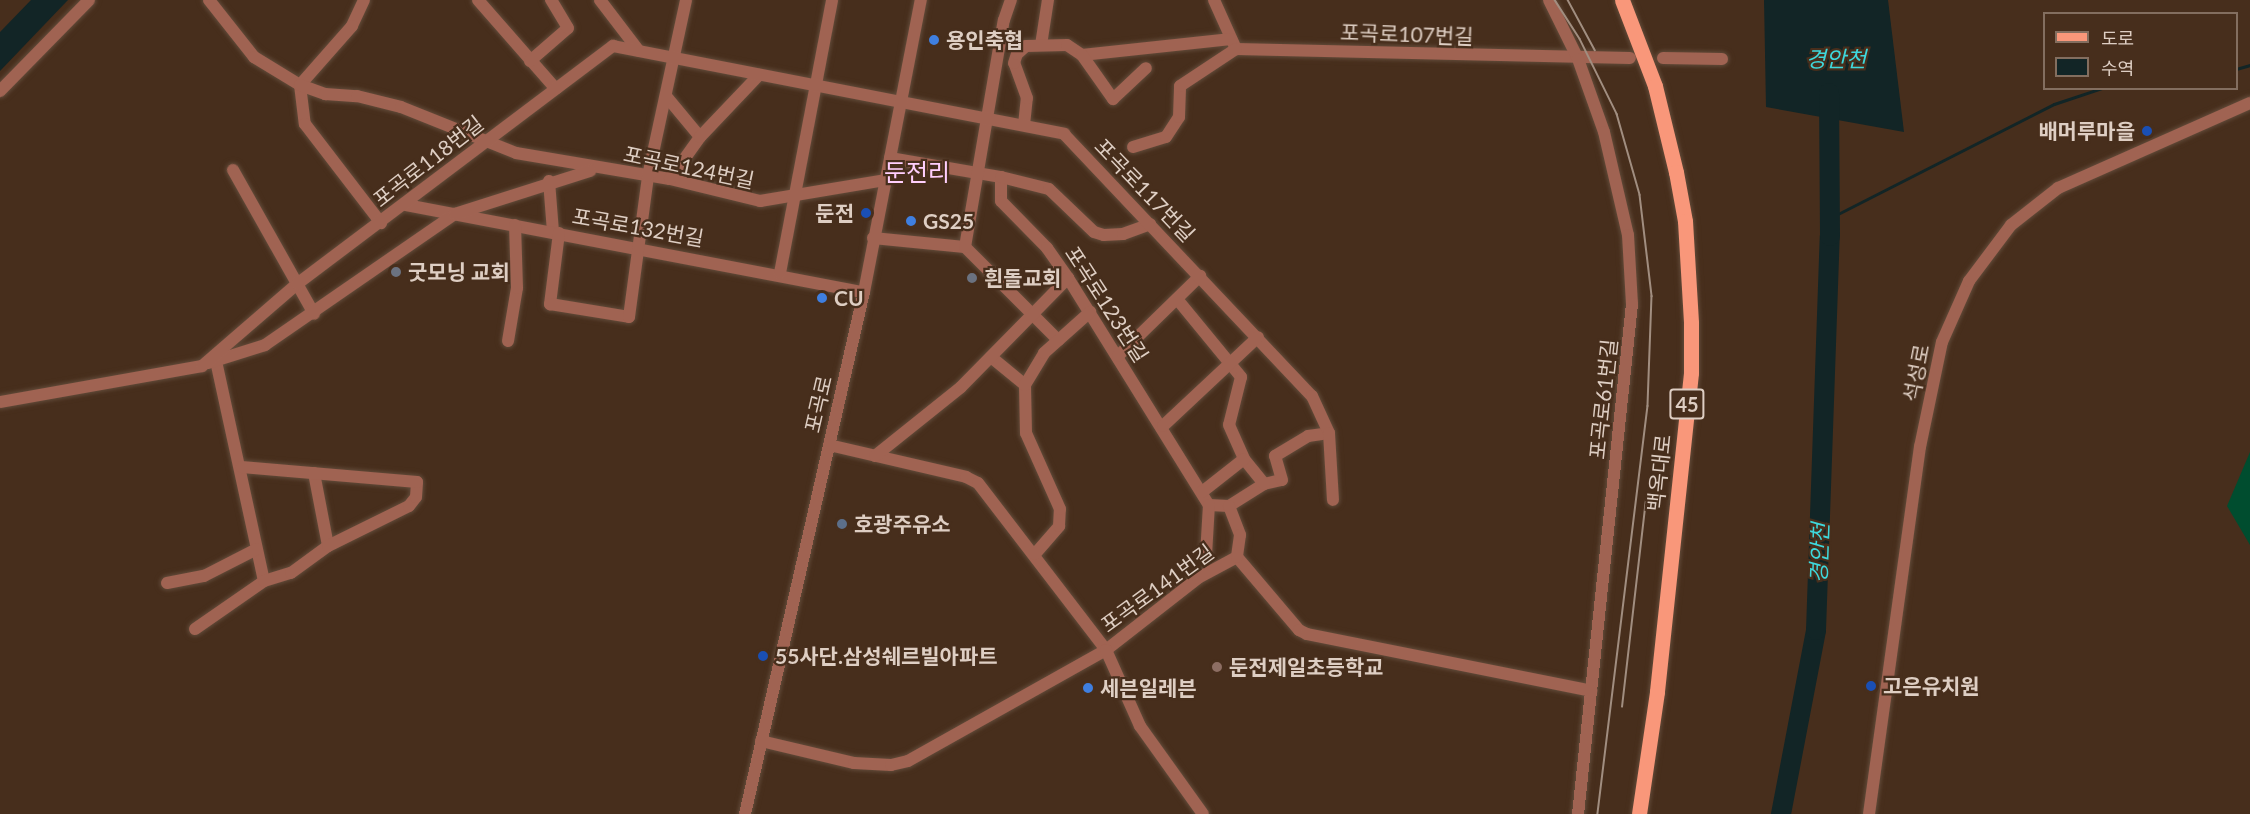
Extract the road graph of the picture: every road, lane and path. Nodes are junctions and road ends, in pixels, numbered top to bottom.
1 (89, 0) edge
2 (210, 0) edge
3 (364, 0) edge
4 (478, 0) edge
5 (551, 0) edge
6 (600, 0) edge
7 (686, 0) edge
8 (832, 0) edge
9 (921, 0) edge
10 (1011, 0) edge
11 (1048, 0) edge
12 (1214, 0) edge
13 (1549, 0) edge
14 (1622, 0) edge
15 (1234, 44) junction
16 (1041, 45) junction
17 (639, 51) junction
18 (1082, 55) junction
19 (674, 58) junction
20 (1630, 58) dead end
21 (1663, 58) dead end
22 (1578, 59) junction
23 (1722, 59) dead end
24 (530, 61) junction
25 (1146, 68) dead end
26 (759, 75) junction
27 (300, 85) junction
28 (814, 87) junction
29 (556, 89) junction
30 (0, 91) edge
31 (666, 96) junction
32 (2250, 103) edge
33 (900, 104) junction
34 (988, 118) junction
35 (1024, 125) junction
36 (700, 137) junction
37 (485, 141) junction
38 (1133, 147) dead end
39 (890, 158) junction
40 (600, 169) junction
41 (233, 170) dead end
42 (978, 172) junction
43 (648, 176) junction
44 (1001, 177) junction
45 (670, 179) junction
46 (886, 180) junction
47 (549, 181) junction
48 (796, 194) junction
49 (406, 205) junction
50 (455, 214) junction
51 (381, 223) junction
52 (1150, 224) junction
53 (515, 225) junction
54 (556, 233) junction
55 (873, 238) junction
56 (639, 247) junction
57 (965, 247) junction
58 (780, 273) junction
59 (1200, 276) junction
60 (1068, 278) junction
61 (297, 284) junction
62 (864, 292) junction
63 (1177, 299) junction
64 (1090, 312) junction
65 (1031, 313) junction
66 (314, 314) junction
67 (1258, 337) junction
68 (1058, 340) junction
69 (508, 341) dead end
70 (1118, 356) junction
71 (990, 357) junction
72 (216, 361) junction
73 (1231, 362) junction
74 (202, 366) junction
75 (1025, 385) junction
76 (0, 402) edge
77 (1163, 426) junction
78 (1329, 433) junction
79 (829, 445) junction
80 (875, 456) junction
81 (1245, 459) junction
82 (242, 467) junction
83 (314, 473) junction
84 (1263, 484) junction
85 (1202, 492) junction
86 (1333, 500) dead end
87 (1209, 505) junction
88 (1229, 506) junction
89 (328, 546) junction
90 (256, 549) junction
91 (1035, 554) junction
92 (1206, 555) dead end
93 (1236, 557) junction
94 (264, 581) junction
95 (167, 583) dead end
96 (195, 629) dead end
97 (1106, 650) junction
98 (1592, 691) junction
99 (761, 741) junction
100 (745, 814) edge
101 (1203, 814) edge
102 (1578, 814) edge
103 (1639, 814) edge
104 (1869, 814) edge

1 - 30 street
2 - 27 street, 포곡로124번길
3 - 27 street
4 - 24 street
5 - 24 street
6 - 17 street
7 - 19 street
8 - 28 street
9 - 33 street, 포곡로
10 - 34 street
11 - 16 street
12 - 15 street
13 - 22 street, 포곡로61번길
14 - 103 main road, 백옥대로 / 45
15 - 18 street, 포곡로107번길
15 - 22 street, 포곡로107번길
15 - 38 street
16 - 18 street
16 - 35 street
17 - 19 street, 포곡로118번길
17 - 29 street, 포곡로118번길
18 - 25 street
19 - 26 street, 포곡로118번길
19 - 31 street
20 - 22 street, 포곡로107번길
21 - 23 street
22 - 98 street, 포곡로61번길
24 - 29 street
26 - 28 street, 포곡로118번길
26 - 36 street
27 - 37 street, 포곡로124번길
27 - 51 street
28 - 33 street, 포곡로118번길
28 - 48 street
29 - 37 street, 포곡로118번길
31 - 36 street
31 - 43 street
32 - 104 street, 석성로
33 - 34 street, 포곡로117번길
33 - 39 street, 포곡로
34 - 35 street, 포곡로117번길
34 - 42 street
35 - 52 street, 포곡로117번길
36 - 45 street
37 - 40 street, 포곡로124번길
37 - 49 street, 포곡로118번길
39 - 42 street
39 - 46 street, 포곡로
40 - 43 street, 포곡로124번길
40 - 47 street
41 - 61 street
42 - 44 street
42 - 57 street
43 - 45 street, 포곡로124번길
43 - 56 street
44 - 52 street
44 - 60 street, 포곡로123번길
45 - 48 street, 포곡로124번길
46 - 48 street, 포곡로124번길
46 - 55 street, 포곡로
47 - 50 street
47 - 54 street
48 - 58 street
49 - 50 street, 포곡로132번길
49 - 51 street, 포곡로118번길
50 - 53 street, 포곡로132번길
50 - 66 street
51 - 61 street, 포곡로118번길
52 - 59 street, 포곡로117번길
53 - 54 street, 포곡로132번길
53 - 69 street
54 - 56 street, 포곡로132번길
54 - 56 street
55 - 57 street
55 - 62 street, 포곡로
56 - 58 street, 포곡로132번길
57 - 65 street
58 - 62 street, 포곡로132번길
59 - 63 street
59 - 67 street, 포곡로117번길
60 - 64 street, 포곡로123번길
60 - 65 street
61 - 66 street
61 - 74 street, 포곡로118번길
62 - 79 street, 포곡로
63 - 70 street
63 - 73 street
64 - 68 street
64 - 70 street, 포곡로123번길
65 - 68 street
65 - 71 street
66 - 72 street
67 - 73 street
67 - 78 street, 포곡로117번길
68 - 75 street
70 - 77 street, 포곡로123번길
71 - 75 street
71 - 80 street
72 - 74 street
72 - 82 street
73 - 77 street
73 - 81 street
74 - 76 street
75 - 91 street
77 - 85 street, 포곡로123번길
78 - 84 street
78 - 86 street
79 - 80 street, 포곡로141번길
79 - 99 street, 포곡로
80 - 91 street, 포곡로141번길
81 - 84 street
81 - 85 street
82 - 83 street
82 - 90 street
83 - 89 street
83 - 89 street
84 - 88 street
85 - 87 street, 포곡로123번길
87 - 88 street
87 - 92 street
88 - 93 street
89 - 94 street
90 - 94 street
90 - 95 street
91 - 97 street, 포곡로141번길
93 - 97 street, 포곡로141번길
93 - 98 street, 포곡로141번길
94 - 96 street
97 - 99 street
97 - 101 street
98 - 102 street, 포곡로61번길
99 - 100 street, 포곡로

